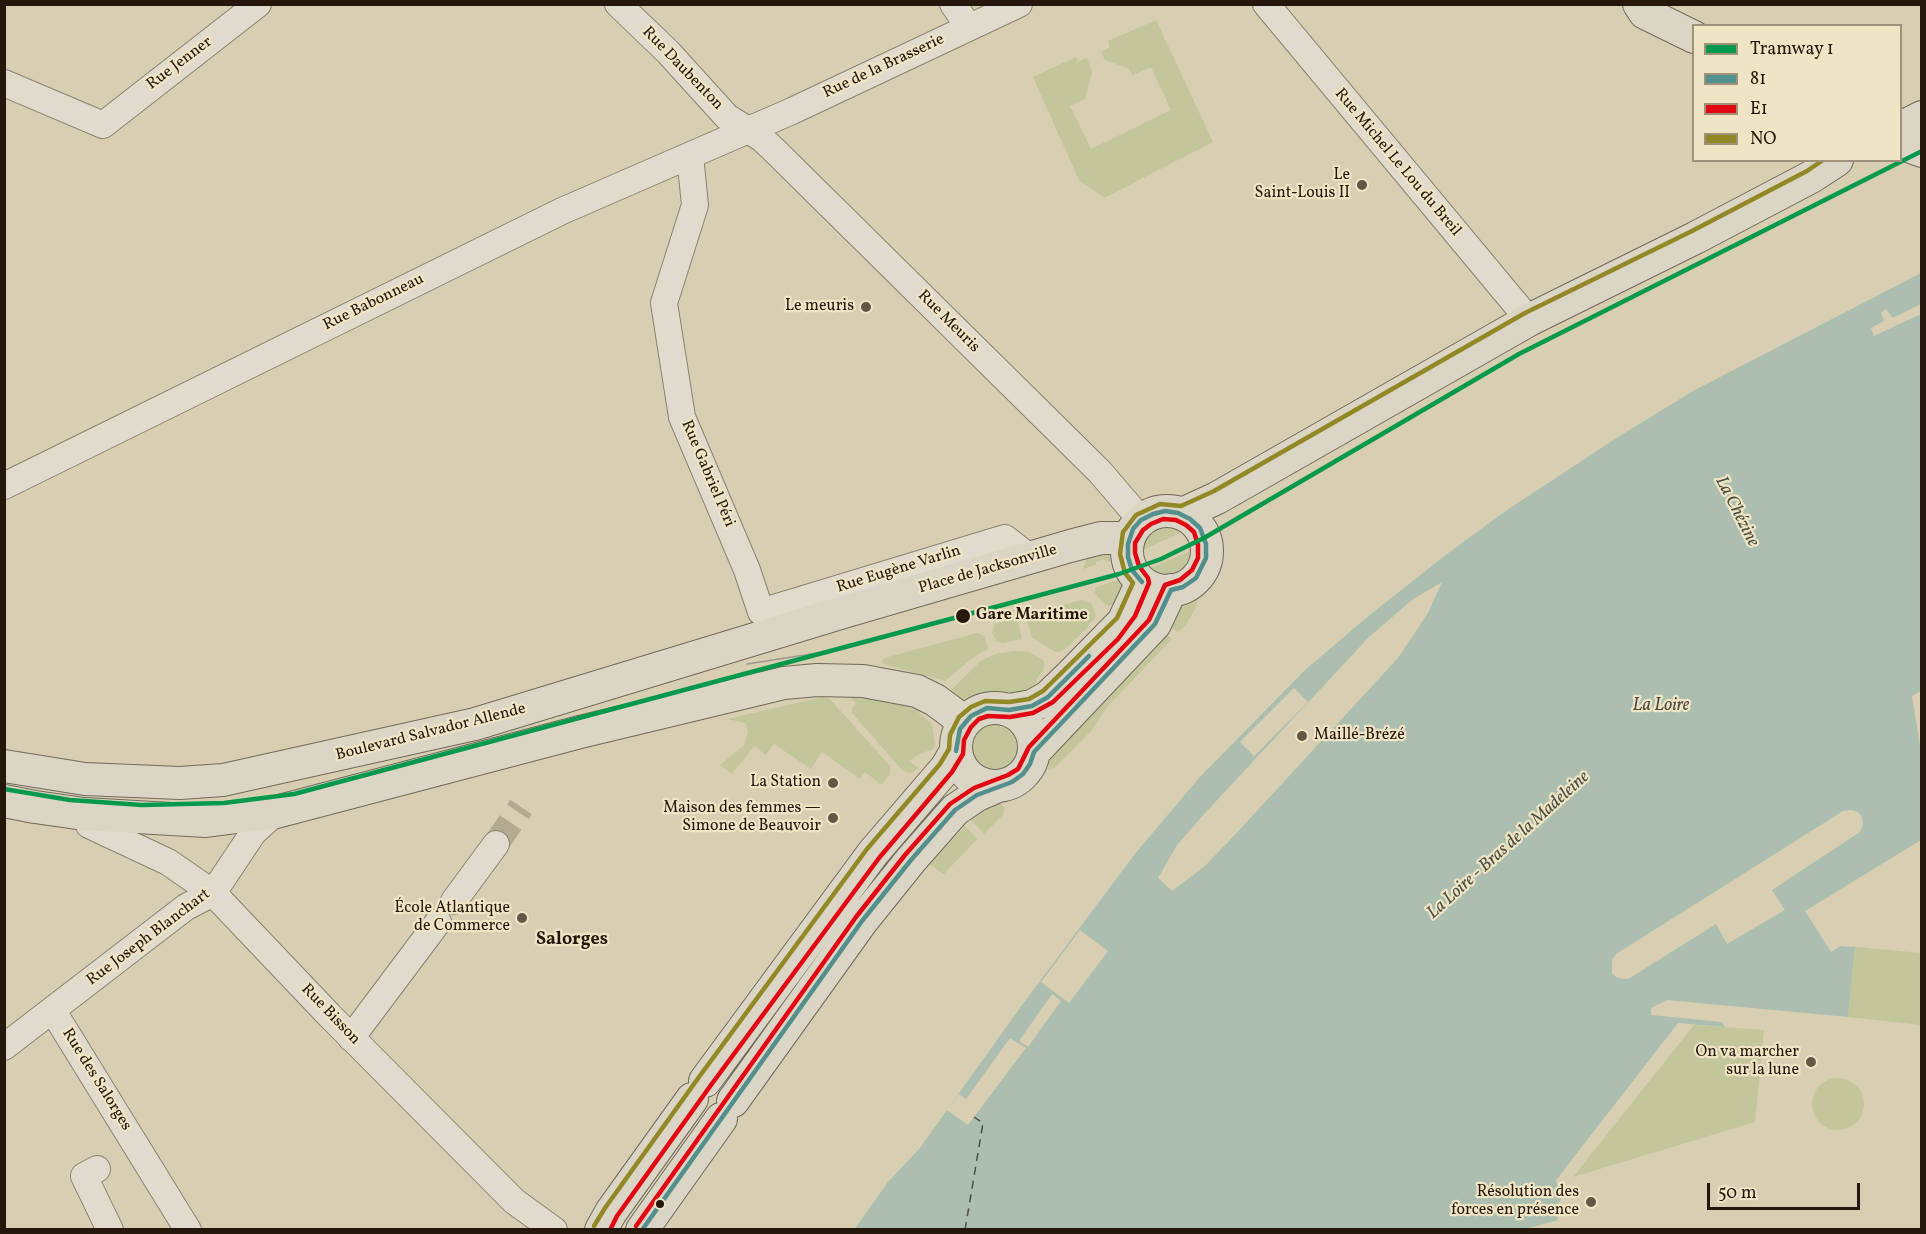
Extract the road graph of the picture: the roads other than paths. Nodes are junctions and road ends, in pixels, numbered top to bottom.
1 (258, 4) edge
2 (618, 4) edge
3 (953, 4) edge
4 (1019, 4) edge
5 (1266, 4) edge
6 (1639, 4) edge
7 (969, 27) junction
8 (1692, 36) edge
9 (4, 83) edge
10 (1922, 117) edge
11 (1902, 127) edge
12 (749, 130) junction
13 (1902, 143) edge
14 (1922, 151) edge
15 (690, 156) junction
16 (1834, 162) edge
17 (1529, 320) junction
18 (4, 486) edge
19 (1182, 514) junction
20 (1135, 529) junction
21 (1031, 558) junction
22 (1157, 586) junction
23 (847, 611) joint
24 (761, 612) joint
25 (1009, 710) junction
26 (961, 736) junction
27 (4, 746) edge
28 (1034, 752) junction
29 (302, 764) junction
30 (4, 766) edge
31 (998, 786) junction
32 (4, 801) edge
33 (276, 812) junction
34 (4, 817) edge
35 (206, 821) junction
36 (89, 825) junction
37 (496, 844) tunnel mouth
38 (213, 893) junction
39 (454, 901) dead end
40 (438, 922) dead end
41 (53, 1011) junction
42 (351, 1038) junction
43 (4, 1047) edge
44 (97, 1169) dead end
45 (110, 1230) edge
46 (188, 1230) edge
47 (554, 1230) edge
48 (601, 1230) edge
49 (642, 1230) edge

1 - 9 street, Rue Jenner
2 - 12 street, Rue Daubenton
3 - 7 street
4 - 7 street, Rue de la Brasserie
5 - 17 street, Rue Michel Le Lou du Breil
6 - 8 main road
7 - 12 street, Rue de la Brasserie
10 - 11 main road
12 - 15 street, Rue Babonneau
12 - 20 street, Rue Meuris
13 - 14 main road
15 - 18 street, Rue Babonneau
15 - 24 street, Rue Gabriel Péri
16 - 17 main road
17 - 19 main road
19 - 20 main road, Place de Jacksonville
19 - 22 main road
20 - 21 main road, Place de Jacksonville
20 - 22 main road
21 - 23 main road, Place de Jacksonville
21 - 24 street, Rue Eugène Varlin
22 - 25 main road
22 - 28 main road
23 - 29 main road, Boulevard Salvador Allende
25 - 26 main road
25 - 28 main road
26 - 31 main road
26 - 33 main road
26 - 48 main road
27 - 29 main road
28 - 31 main road
29 - 30 main road, Boulevard Salvador Allende
31 - 49 main road
32 - 35 main road
33 - 35 main road
33 - 38 street, Rue Joseph Blanchart
34 - 36 main road
35 - 36 main road
36 - 38 street, Rue Bisson
37 - 39 street
38 - 41 street, Rue Joseph Blanchart
38 - 42 street, Rue Bisson
40 - 42 street
41 - 43 street, Rue Joseph Blanchart
41 - 46 street, Rue des Salorges
42 - 47 street, Rue Bisson
44 - 45 street

